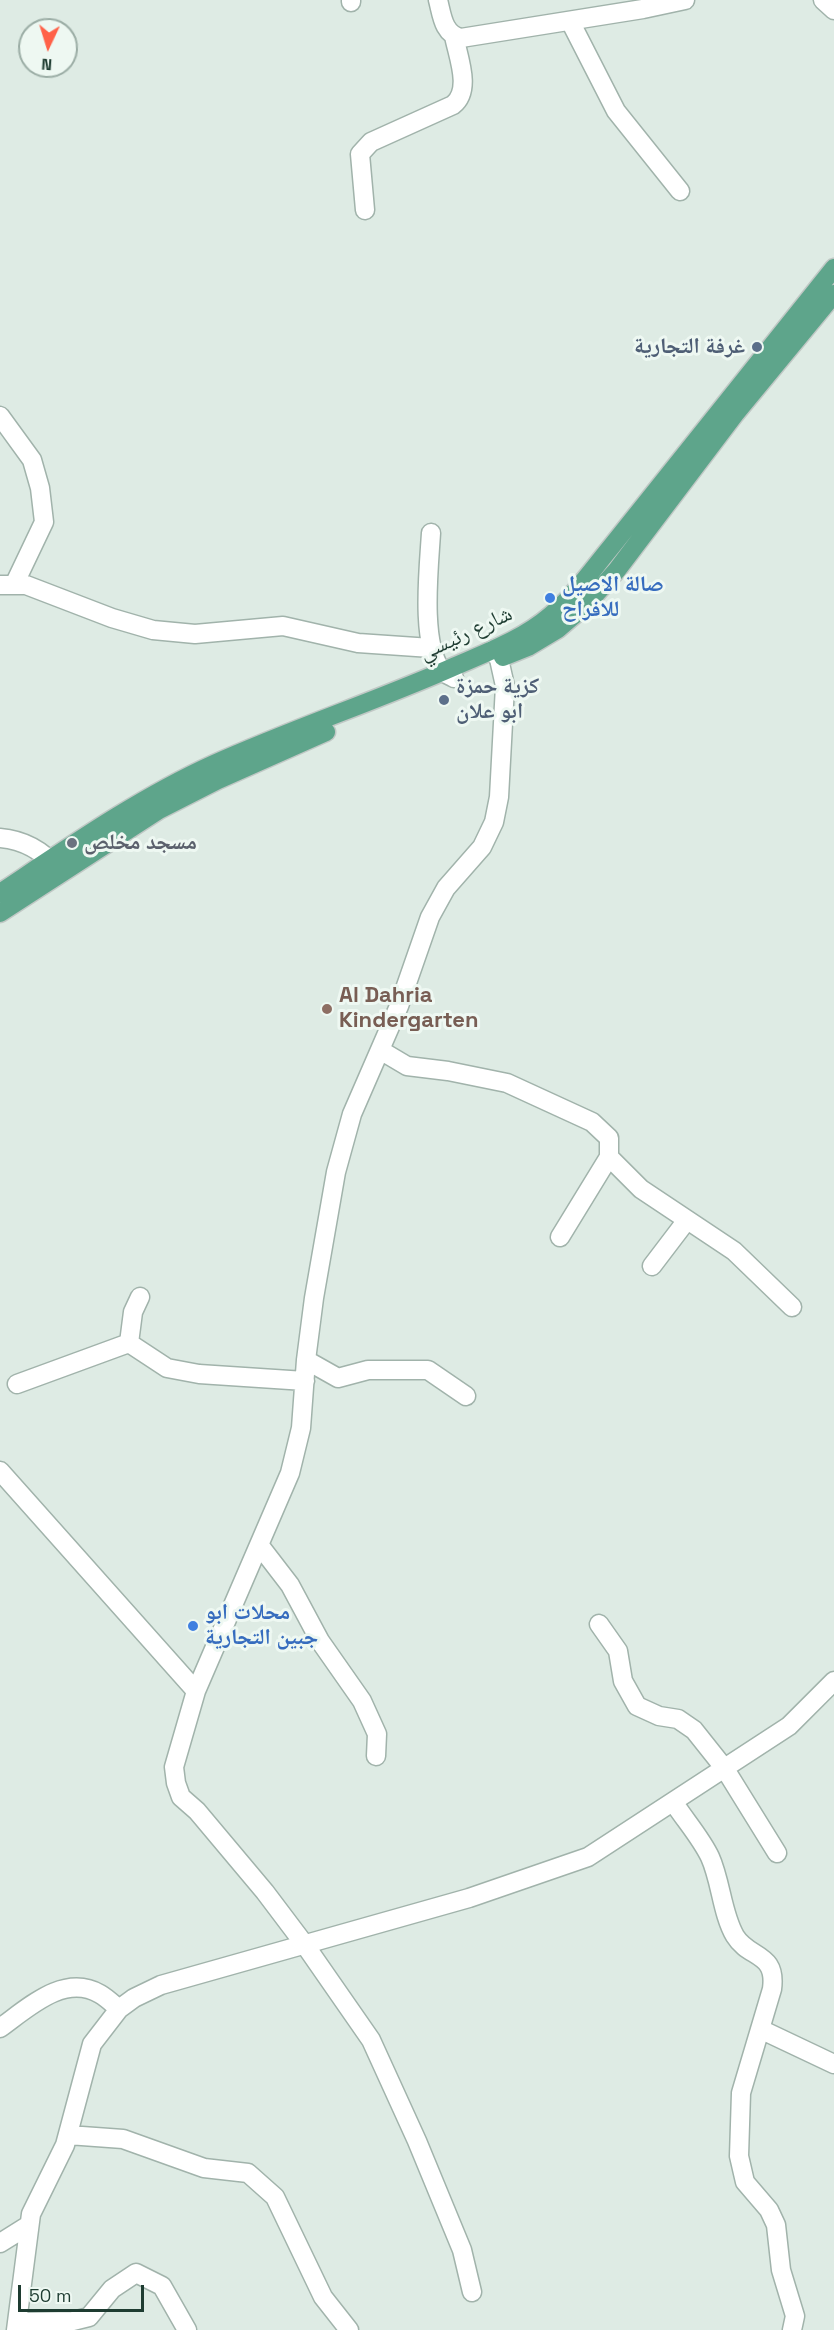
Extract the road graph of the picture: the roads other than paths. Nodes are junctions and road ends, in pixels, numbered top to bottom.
1 (438, 0) edge
2 (685, 0) edge
3 (823, 0) edge
4 (834, 10) edge
5 (570, 21) junction
6 (454, 36) junction
7 (680, 191) dead end
8 (365, 210) dead end
9 (834, 268) edge
10 (834, 294) edge
11 (0, 416) edge
12 (431, 533) dead end
13 (7, 585) edge
14 (431, 648) junction
15 (495, 655) junction
16 (449, 675) junction
17 (0, 838) edge
18 (56, 866) junction
19 (0, 893) edge
20 (0, 912) edge
21 (380, 1050) junction
22 (609, 1157) junction
23 (687, 1220) junction
24 (560, 1238) dead end
25 (652, 1266) dead end
26 (140, 1297) dead end
27 (792, 1307) dead end
28 (129, 1344) junction
29 (306, 1360) junction
30 (305, 1381) junction
31 (17, 1384) dead end
32 (466, 1396) dead end
33 (0, 1471) edge
34 (260, 1546) junction
35 (599, 1624) dead end
36 (834, 1681) edge
37 (196, 1691) junction
38 (827, 1697) edge
39 (376, 1756) dead end
40 (725, 1769) junction
41 (674, 1803) junction
42 (777, 1853) dead end
43 (305, 1945) junction
44 (119, 2009) junction
45 (0, 2028) edge
46 (760, 2029) junction
47 (834, 2064) edge
48 (68, 2135) junction
49 (29, 2225) junction
50 (0, 2243) edge
51 (472, 2292) dead end
52 (16, 2326) edge
53 (187, 2330) edge
54 (349, 2330) edge
55 (792, 2330) edge

1 - 6 street
2 - 5 street
3 - 4 street
5 - 6 street
5 - 7 street
6 - 8 street
9 - 15 main road, شارع رئيسي
10 - 15 main road, شارع رئيسي
11 - 13 street
12 - 14 street
13 - 14 street
14 - 16 street
15 - 16 main road, شارع رئيسي
15 - 21 street
16 - 18 main road, شارع رئيسي
17 - 18 street
18 - 19 main road, شارع رئيسي
18 - 20 main road, شارع رئيسي
21 - 22 street
21 - 29 street
22 - 23 street
22 - 24 street
23 - 25 street
23 - 27 street
26 - 28 street
28 - 30 street
28 - 31 street
29 - 30 street
29 - 32 street
30 - 34 street
33 - 37 street
34 - 37 street
34 - 39 street
35 - 40 street
36 - 38 street
37 - 43 street
38 - 40 street
40 - 41 street
40 - 42 street
41 - 43 street
41 - 46 street
43 - 44 street
43 - 51 street
44 - 45 street
44 - 48 street
46 - 47 street
46 - 55 street
48 - 49 street
48 - 54 street
49 - 50 street
49 - 52 street
52 - 53 street

